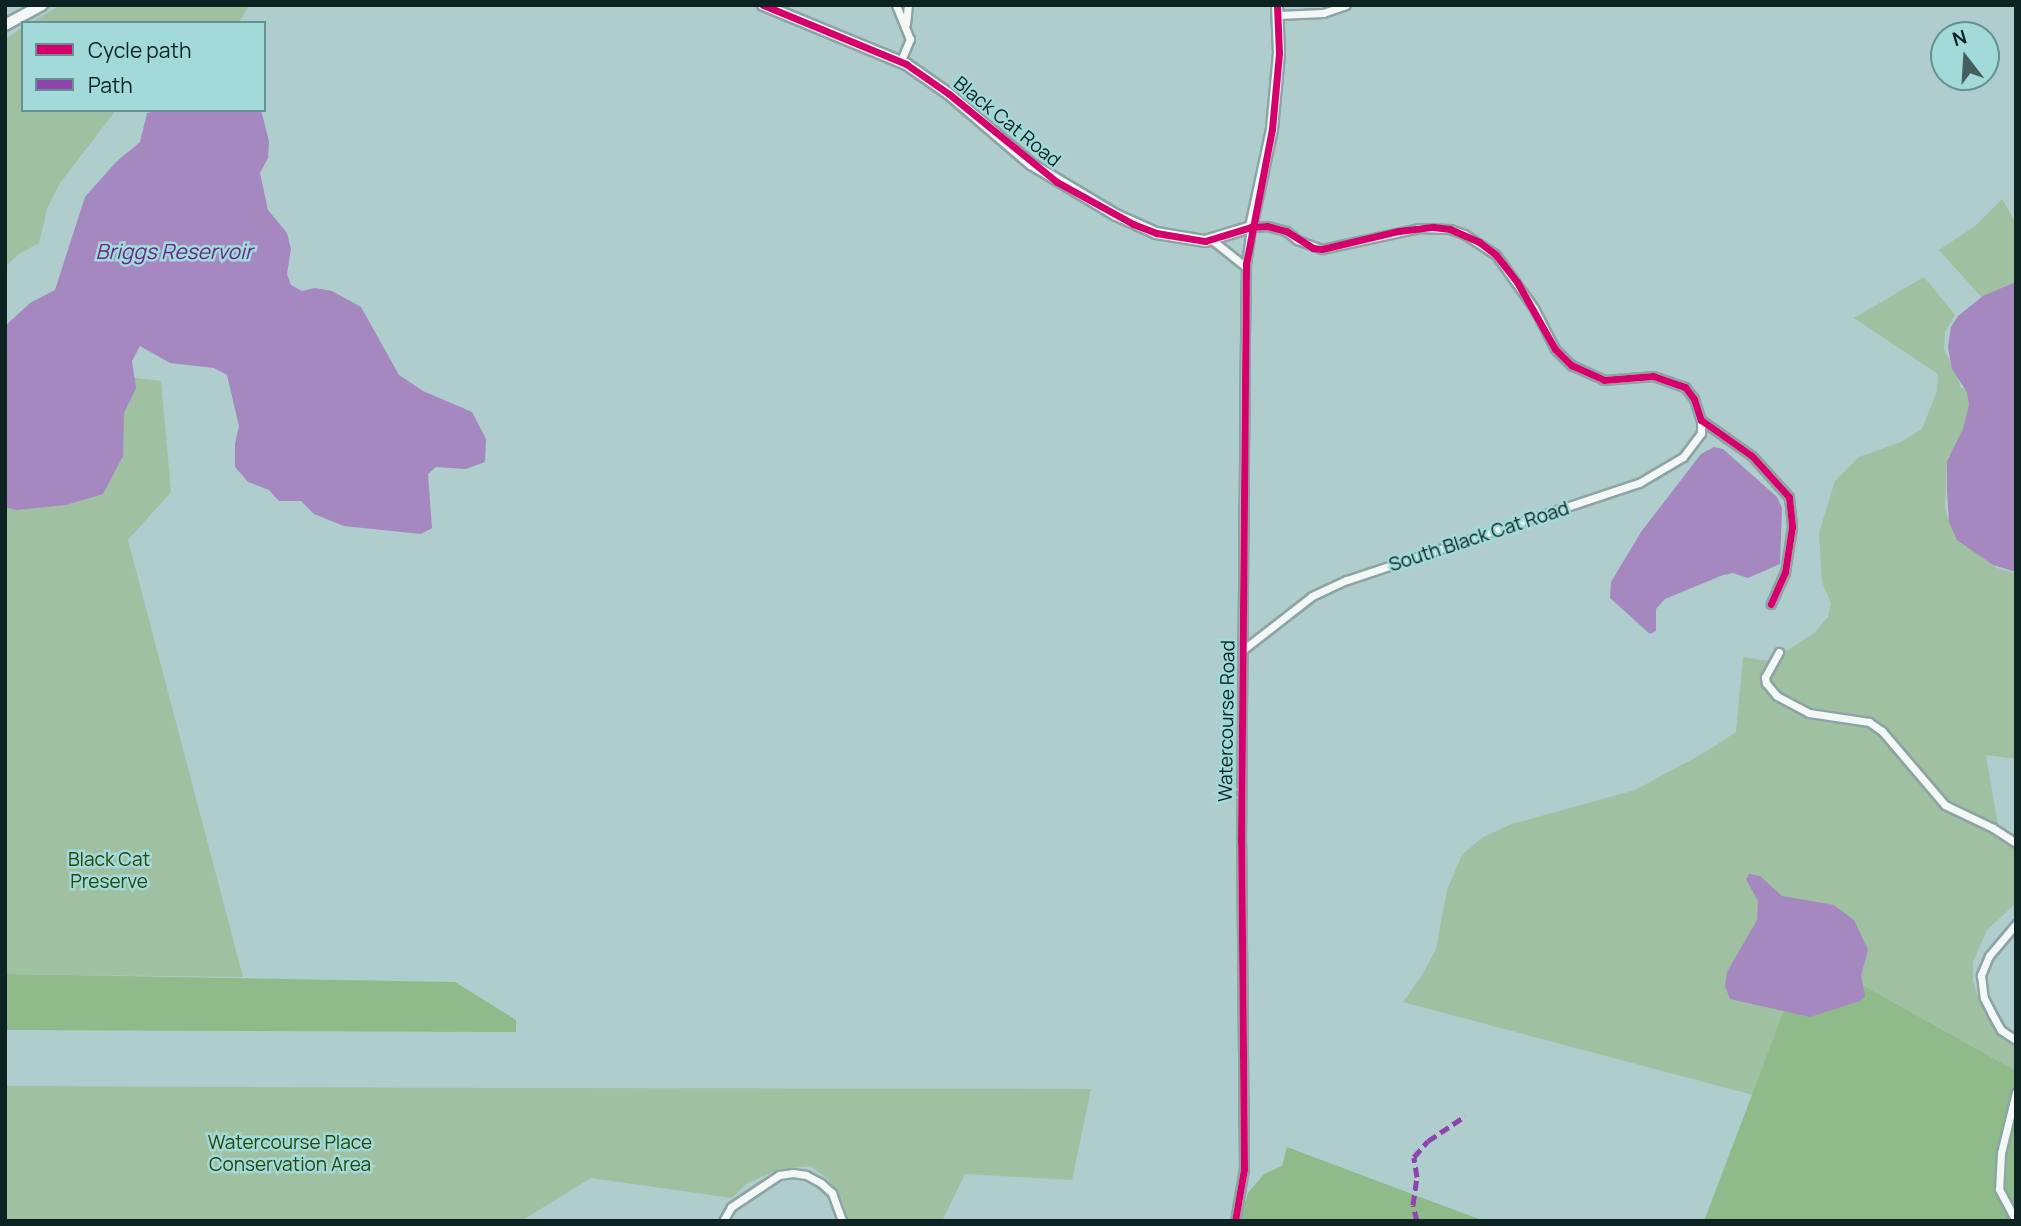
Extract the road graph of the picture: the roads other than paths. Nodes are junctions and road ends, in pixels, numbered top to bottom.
1 (42, 5) edge
2 (763, 5) edge
3 (895, 5) edge
4 (908, 5) edge
5 (1346, 5) edge
6 (1277, 10) edge
7 (906, 24) junction
8 (5, 25) edge
9 (900, 62) junction
10 (1251, 227) junction
11 (1212, 240) junction
12 (1246, 267) junction
13 (1701, 421) junction
14 (1771, 604) dead end
15 (1244, 649) junction
16 (1779, 652) dead end
17 (2016, 844) edge
18 (2016, 924) edge
19 (2016, 1040) edge
20 (2016, 1092) edge
21 (1236, 1219) edge
22 (2016, 1220) edge
23 (723, 1221) edge
24 (842, 1221) edge

1 - 8 street
2 - 9 street, Black Cat Road
3 - 7 street
4 - 7 street
5 - 6 street
6 - 10 street
7 - 9 street
9 - 11 street, Black Cat Road
10 - 11 street, Black Cat Road
10 - 12 street, Watercourse Road
10 - 13 street, Black Cat Road
11 - 12 street
12 - 15 street, Watercourse Road
13 - 14 street
13 - 15 street, South Black Cat Road
15 - 21 street, Watercourse Road
16 - 17 street
18 - 19 street
20 - 22 street
23 - 24 street

